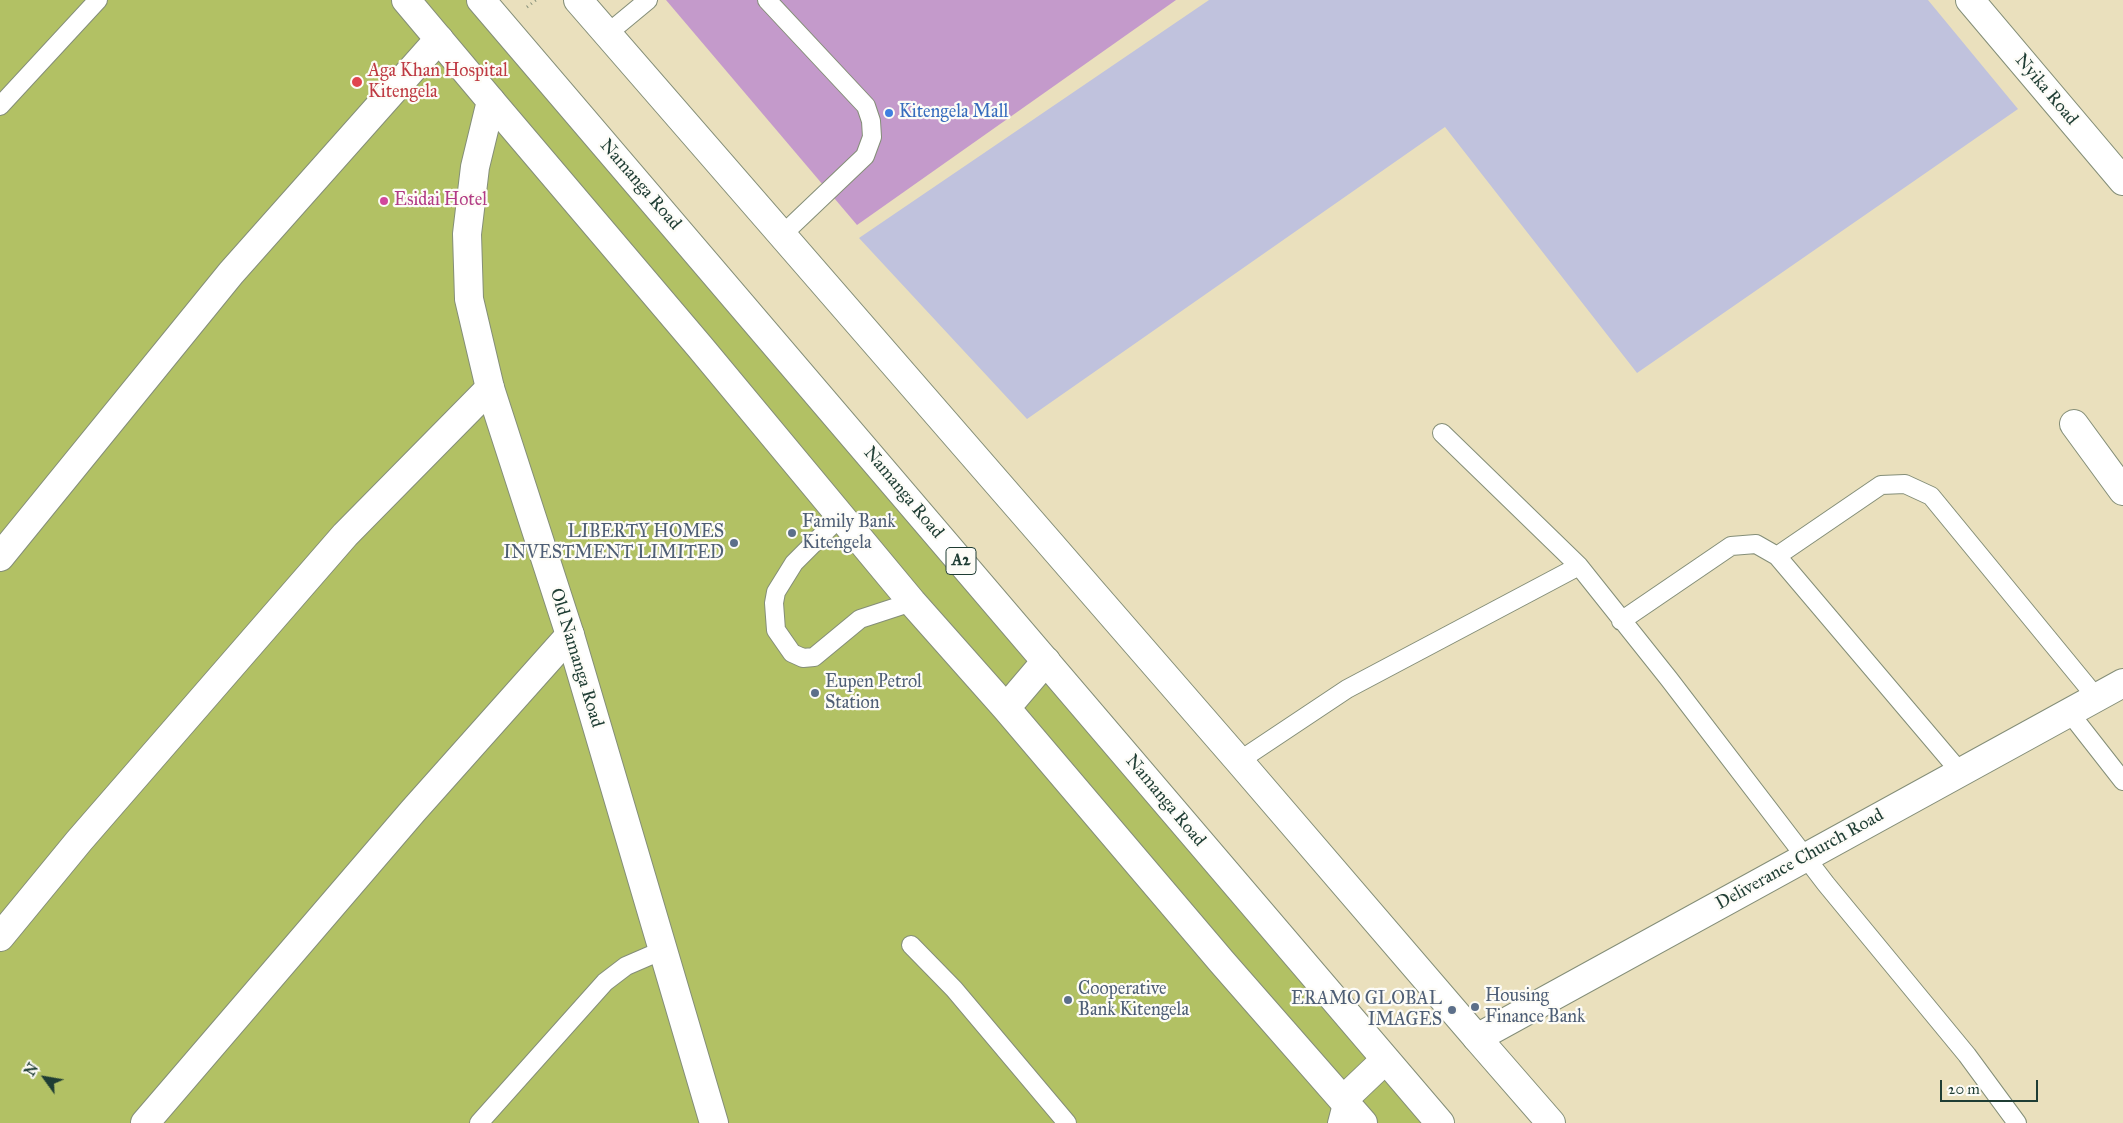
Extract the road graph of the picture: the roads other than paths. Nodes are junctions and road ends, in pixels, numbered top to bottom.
1 (98, 0) edge
2 (406, 0) edge
3 (481, 0) edge
4 (578, 0) edge
5 (648, 0) edge
6 (767, 0) edge
7 (1970, 0) edge
8 (607, 34) junction
9 (439, 39) junction
10 (491, 101) junction
11 (0, 106) edge
12 (2123, 180) edge
13 (782, 235) junction
14 (490, 388) junction
15 (2074, 424) dead end
16 (1442, 433) dead end
17 (2123, 491) edge
18 (840, 517) junction
19 (1777, 556) junction
20 (0, 557) edge
21 (1579, 566) junction
22 (912, 602) junction
23 (1621, 621) junction
24 (570, 635) junction
25 (1046, 661) junction
26 (2123, 683) edge
27 (2096, 697) junction
28 (1006, 708) junction
29 (2068, 712) junction
30 (1239, 761) junction
31 (1961, 773) junction
32 (2123, 781) edge
33 (1806, 856) junction
34 (0, 937) edge
35 (910, 945) dead end
36 (664, 950) junction
37 (1477, 1038) junction
38 (1386, 1060) junction
39 (1340, 1111) edge
40 (145, 1123) edge
41 (479, 1123) edge
42 (714, 1123) edge
43 (1067, 1123) edge
44 (1363, 1123) edge
45 (1440, 1123) edge
46 (1551, 1123) edge
47 (2016, 1123) edge

1 - 11 lane
2 - 9 main road
3 - 25 main road, Namanga Road / A2
4 - 8 main road
5 - 8 lane
6 - 13 lane
7 - 12 main road, Nyika Road
8 - 13 main road
9 - 10 main road
9 - 20 main road
10 - 14 main road, Old Namanga Road
10 - 18 main road
13 - 30 main road
14 - 24 main road, Old Namanga Road
14 - 34 main road
15 - 17 main road
16 - 21 lane
18 - 22 main road
18 - 22 lane
19 - 23 lane
19 - 27 lane
19 - 31 lane
21 - 23 lane
21 - 30 lane
22 - 28 main road
23 - 33 lane
24 - 36 main road, Old Namanga Road
24 - 40 main road
25 - 28 main road
25 - 38 main road, Namanga Road / A2
26 - 27 main road, Deliverance Church Road
27 - 29 main road, Deliverance Church Road
28 - 39 main road
29 - 31 main road, Deliverance Church Road
29 - 32 lane
30 - 37 main road
31 - 33 main road, Deliverance Church Road
33 - 37 main road, Deliverance Church Road
33 - 47 lane
35 - 43 lane
36 - 41 lane
36 - 42 main road, Old Namanga Road
37 - 46 main road
38 - 39 main road
38 - 45 main road, Namanga Road / A2
39 - 44 main road

